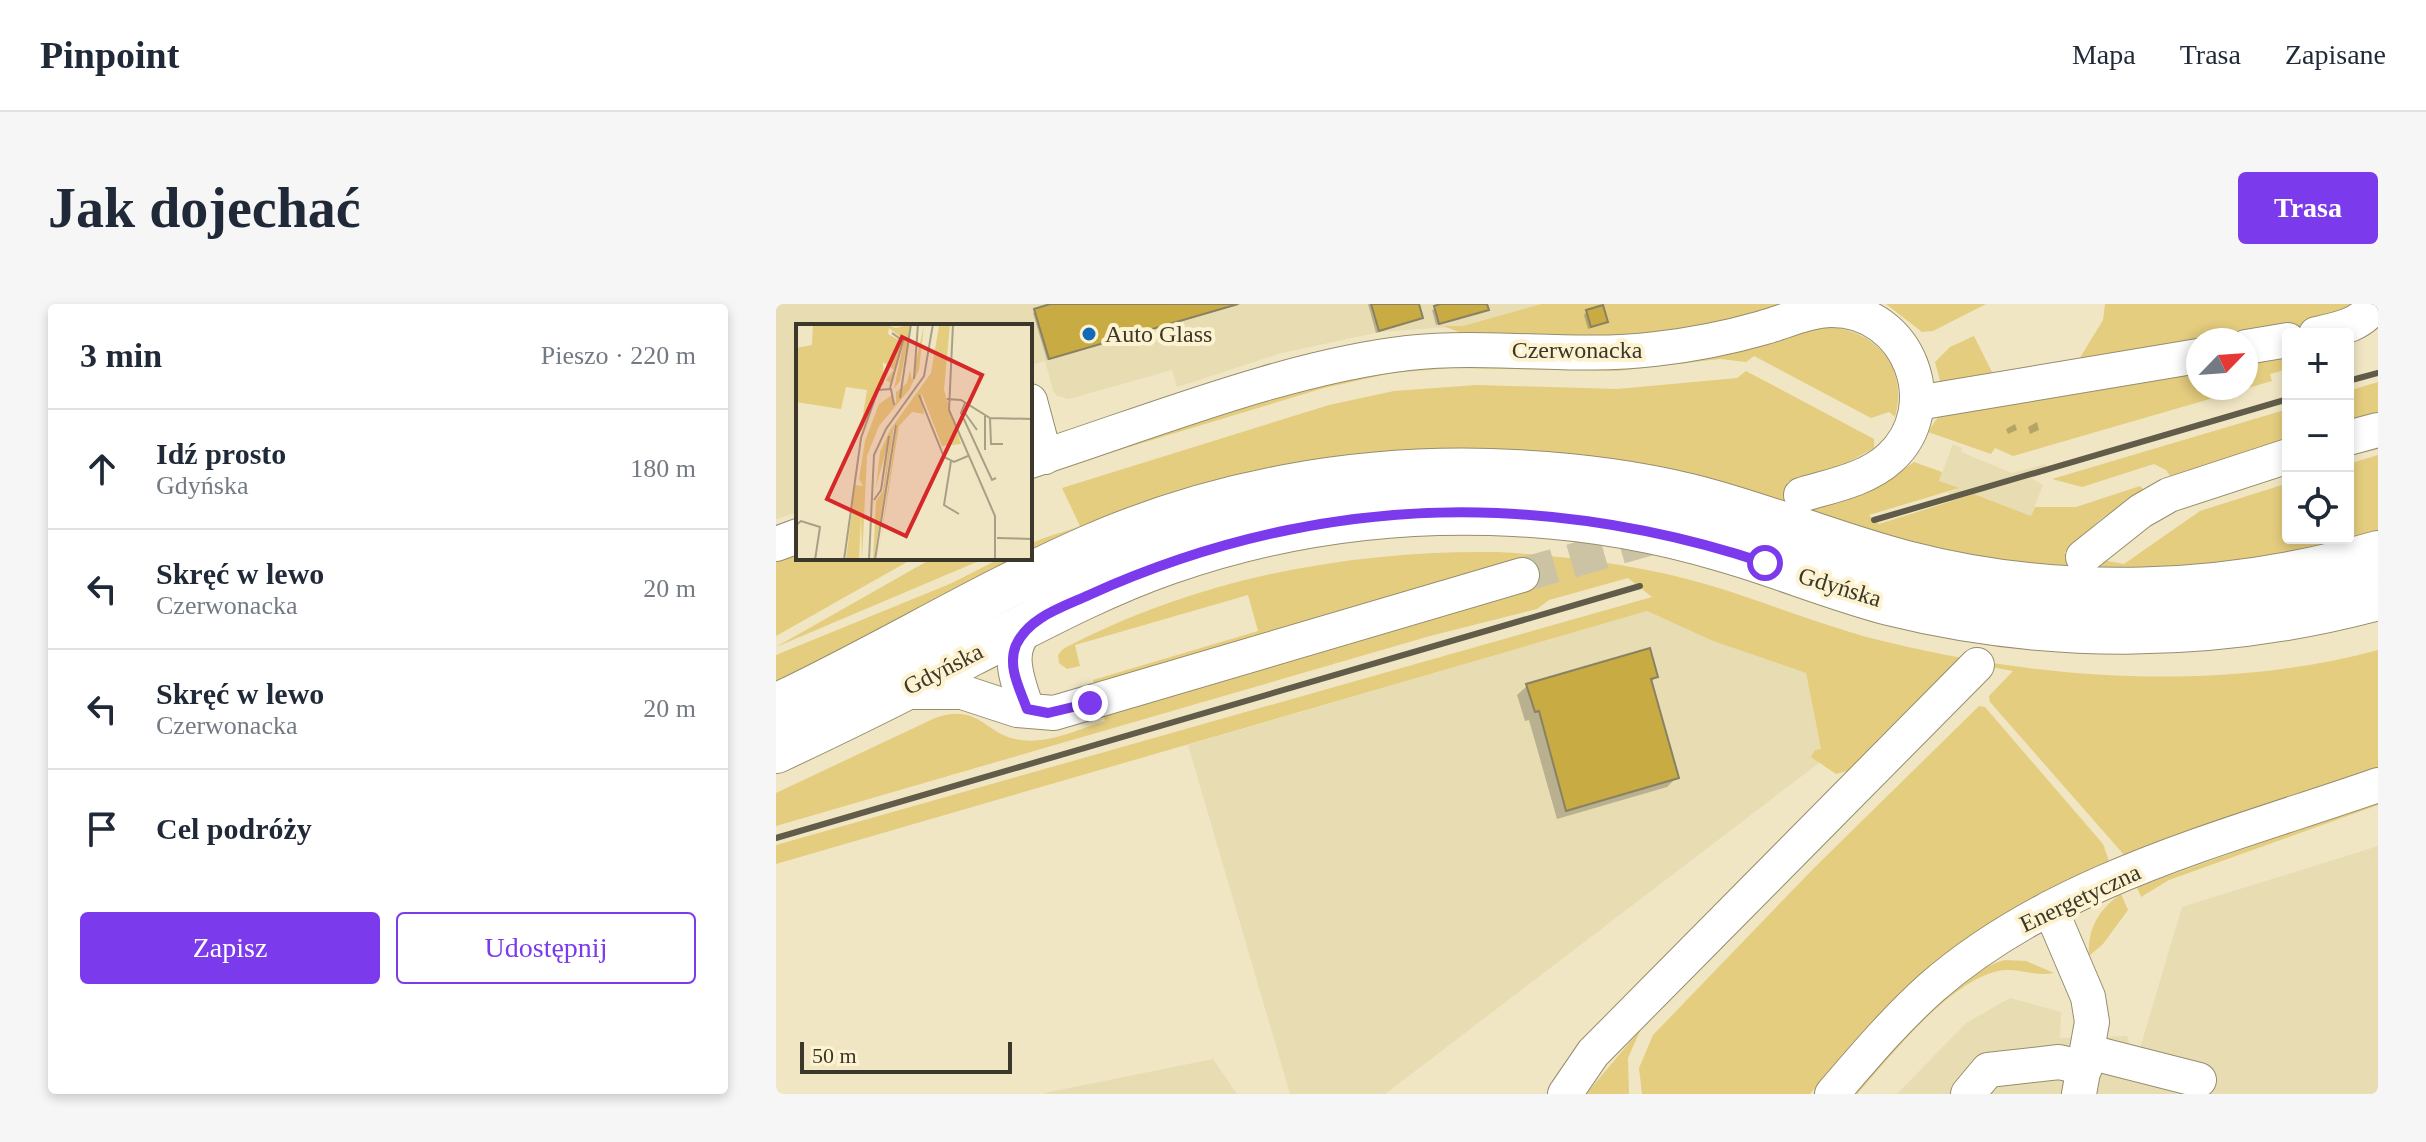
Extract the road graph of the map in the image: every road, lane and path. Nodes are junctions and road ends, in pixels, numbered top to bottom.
1 (2375, 304) edge
2 (2342, 328) edge
3 (2282, 341) edge
4 (2258, 345) edge
5 (2186, 358) edge
6 (1917, 403) junction
7 (1032, 416) edge
8 (2378, 430) edge
9 (2354, 436) edge
10 (2282, 458) edge
11 (1038, 459) edge
12 (1801, 495) dead end
13 (796, 537) edge
14 (776, 544) edge
15 (2378, 553) edge
16 (2083, 557) dead end
17 (1522, 575) tunnel mouth
18 (2378, 598) edge
19 (1036, 621) junction
20 (1977, 665) dead end
21 (899, 692) junction
22 (776, 706) edge
23 (1027, 709) junction
24 (776, 751) edge
25 (2378, 785) edge
26 (2050, 908) junction
27 (2084, 1071) edge
28 (2024, 1080) edge
29 (2199, 1080) dead end
30 (1565, 1094) edge
31 (1832, 1094) edge
32 (1968, 1094) edge

1 - 2 street
3 - 4 street
5 - 6 street
6 - 11 street, Czerwonacka
6 - 12 street, Czerwonacka
7 - 11 street
8 - 9 street
10 - 16 street
13 - 14 street
15 - 22 main road, Gdyńska
17 - 23 street
18 - 19 main road, Gdyńska
19 - 21 main road, Gdyńska
19 - 23 street
20 - 30 street
21 - 23 street
21 - 24 main road, Gdyńska
25 - 26 street, Energetyczna
26 - 27 street
26 - 31 street, Energetyczna
27 - 28 street
27 - 29 street
28 - 32 street

